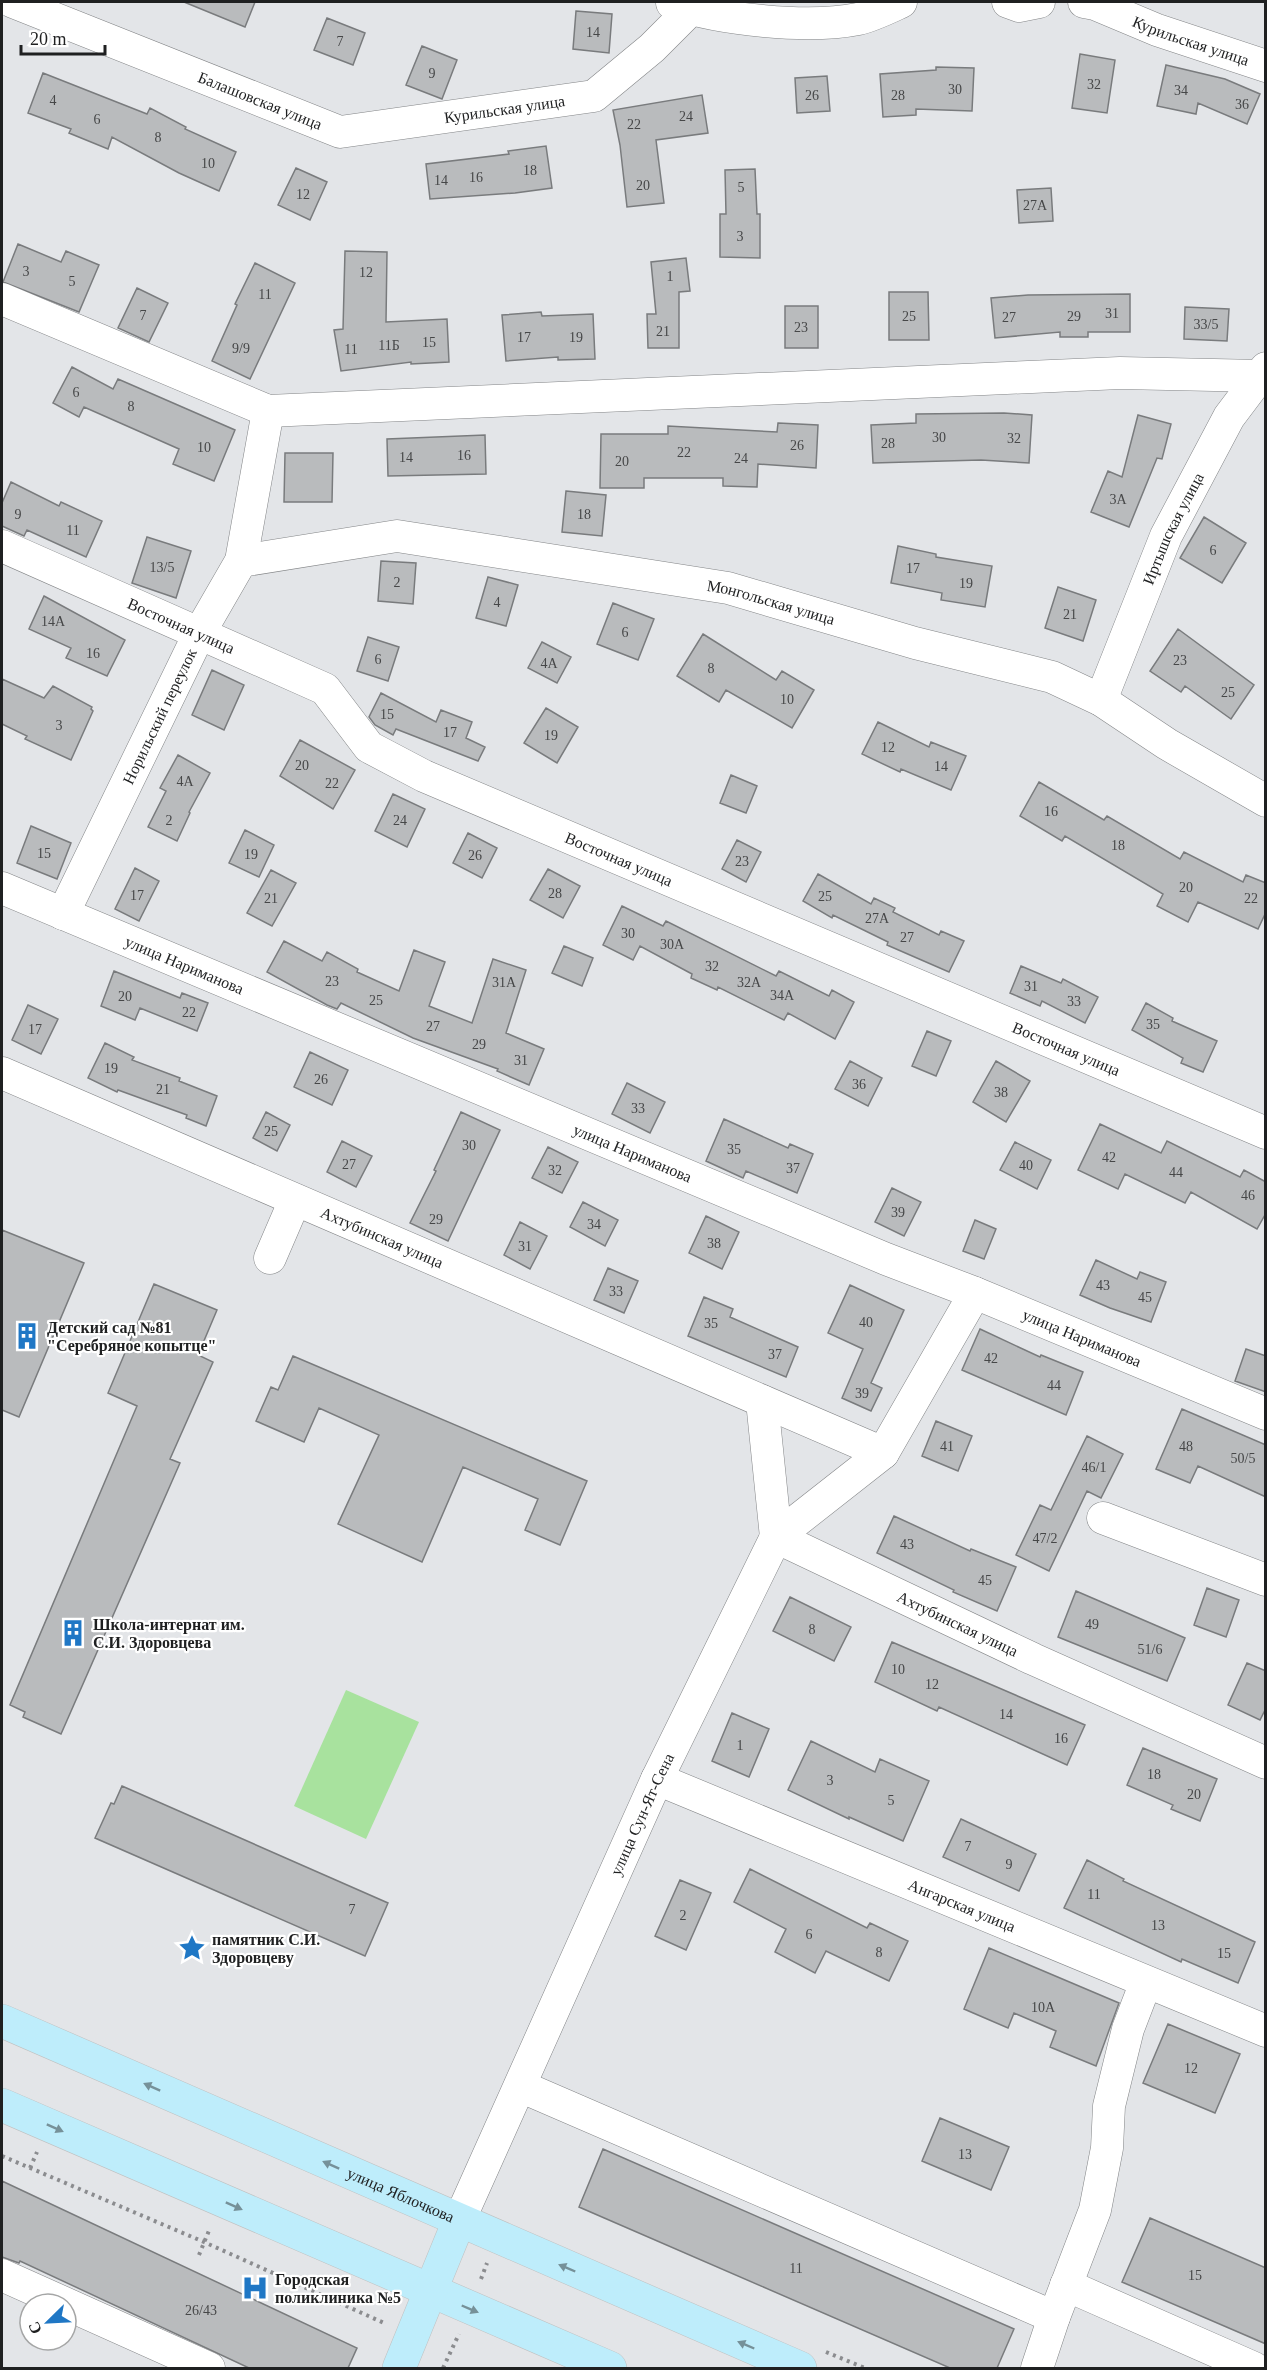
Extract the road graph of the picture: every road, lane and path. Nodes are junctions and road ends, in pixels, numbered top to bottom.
1 (13, 2) edge
2 (901, 2) edge
3 (1008, 2) edge
4 (1039, 2) edge
5 (1084, 2) edge
6 (681, 4) edge
7 (1266, 66) edge
8 (340, 132) joint
9 (2, 299) edge
10 (1264, 375) edge
11 (268, 411) junction
12 (2, 546) edge
13 (241, 561) junction
14 (200, 632) junction
15 (1101, 700) junction
16 (1266, 801) edge
17 (2, 888) edge
18 (63, 914) junction
19 (2, 1073) edge
20 (1266, 1133) edge
21 (295, 1200) junction
22 (270, 1258) dead end
23 (975, 1293) junction
24 (762, 1401) junction
25 (1266, 1414) edge
26 (883, 1453) junction
27 (1103, 1518) dead end
28 (776, 1537) junction
29 (1266, 1580) edge
30 (1266, 1762) edge
31 (657, 1779) junction
32 (1146, 1982) junction
33 (2, 2021) edge
34 (1265, 2031) edge
35 (520, 2086) junction
36 (2, 2105) edge
37 (38, 2150) dead end
38 (2, 2156) edge
39 (30, 2168) junction
40 (459, 2221) junction
41 (211, 2225) dead end
42 (204, 2242) junction
43 (199, 2255) dead end
44 (489, 2258) dead end
45 (2, 2275) edge
46 (1066, 2285) junction
47 (478, 2288) dead end
48 (430, 2292) junction
49 (1054, 2317) junction
50 (388, 2324) dead end
51 (460, 2331) dead end
52 (209, 2368) edge
53 (399, 2368) edge
54 (443, 2368) edge
55 (610, 2368) edge
56 (800, 2368) edge
57 (1037, 2368) edge
58 (1254, 2368) edge

1 - 8 street, Балашовская улица
2 - 6 street
3 - 4 street
5 - 7 street, Курильская улица
6 - 8 street, Курильская улица
9 - 11 street
10 - 11 street
10 - 15 street, Иртышская улица
11 - 13 street, Норильский переулок
12 - 14 street, Восточная улица
13 - 14 street, Норильский переулок
13 - 15 street, Монгольская улица
14 - 18 street, Норильский переулок
14 - 20 street, Восточная улица
15 - 16 street, Монгольская улица
17 - 18 street, улица Нариманова
18 - 23 street, улица Нариманова
19 - 21 street, Ахтубинская улица
21 - 22 street
21 - 24 street, Ахтубинская улица
23 - 25 street, улица Нариманова
23 - 26 street
24 - 26 street, Ахтубинская улица
24 - 28 street
26 - 28 street, улица Сун-Ят-Сена
27 - 29 street
28 - 30 street, Ахтубинская улица
28 - 31 street, улица Сун-Ят-Сена
31 - 32 street, Ангарская улица
31 - 35 street, улица Сун-Ят-Сена
32 - 34 street, Ангарская улица
32 - 46 street
40 -> 33 main road, улица Яблочкова
35 - 40 street, улица Сун-Ят-Сена
35 - 49 street
36 -> 48 main road
37 - 39 path
38 - 39 path
39 - 42 path
40 - 48 main road
56 -> 40 main road, улица Яблочкова
41 - 42 path
42 - 43 path
42 - 50 path
44 - 47 path
45 - 52 street
46 - 49 street
46 - 58 street
48 - 53 main road
48 -> 55 main road
49 - 57 street
51 - 54 path

